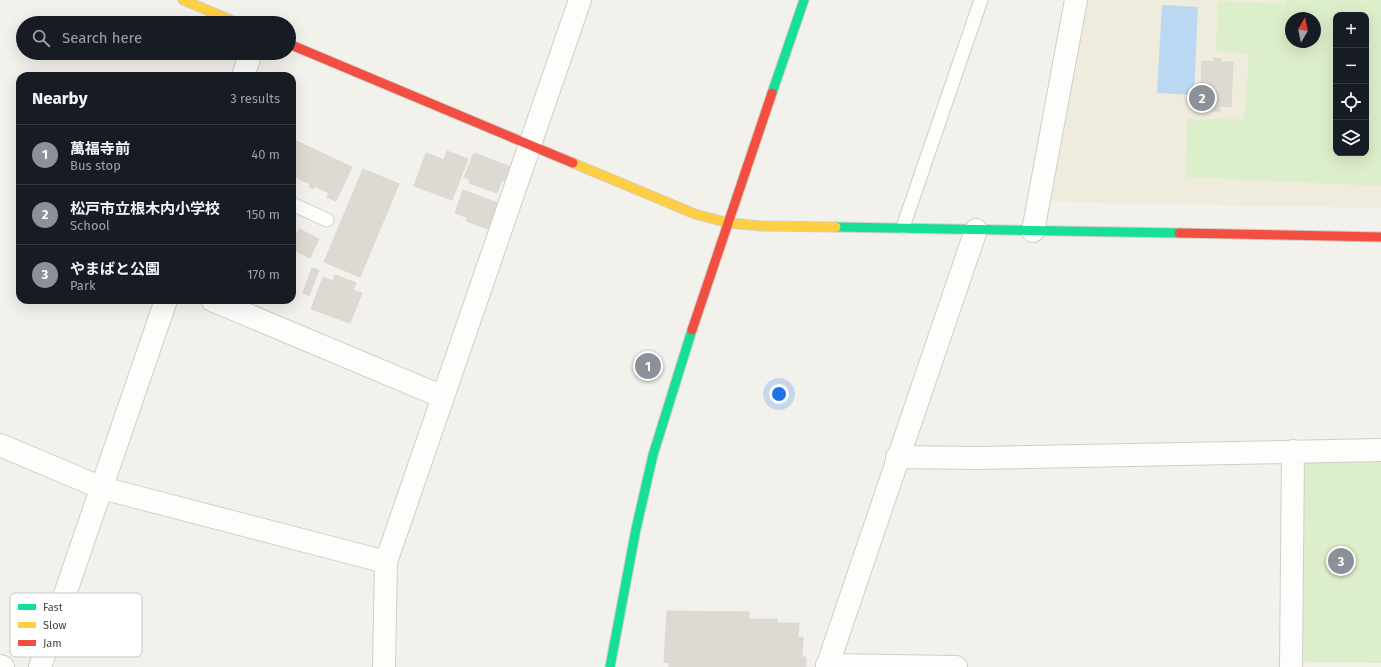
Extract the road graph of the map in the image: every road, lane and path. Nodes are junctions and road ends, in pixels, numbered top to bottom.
1 (183, 0) edge
2 (580, 0) edge
3 (804, 0) edge
4 (981, 0) edge
5 (1076, 0) edge
6 (221, 16) edge
7 (296, 47) edge
8 (249, 60) edge
9 (244, 72) edge
10 (531, 145) junction
11 (296, 206) edge
12 (327, 220) dead end
13 (729, 223) junction
14 (903, 227) junction
15 (976, 230) junction
16 (1033, 231) junction
17 (1381, 237) edge
18 (165, 304) edge
19 (222, 304) edge
20 (443, 397) junction
21 (0, 445) edge
22 (1381, 450) edge
23 (1293, 451) junction
24 (897, 457) junction
25 (102, 488) junction
26 (386, 562) junction
27 (66, 593) edge
28 (43, 657) edge
29 (0, 666) edge
30 (827, 666) edge
31 (3, 667) edge
32 (40, 667) edge
33 (384, 667) edge
34 (610, 667) edge
35 (956, 667) edge
36 (1291, 667) edge

1 - 6 street
2 - 10 street
3 - 13 street
4 - 14 lane
5 - 16 street
7 - 10 street
8 - 9 street
10 - 13 street
10 - 20 street
11 - 12 lane
13 - 14 street
13 - 34 street
14 - 15 street
15 - 16 street
15 - 24 street
16 - 17 street
18 - 25 street
19 - 20 street
20 - 26 street
21 - 25 street
22 - 23 street
23 - 24 street
23 - 36 street
24 - 30 street
25 - 26 street
25 - 27 street
26 - 33 street
28 - 32 street
29 - 31 street
30 - 35 street

